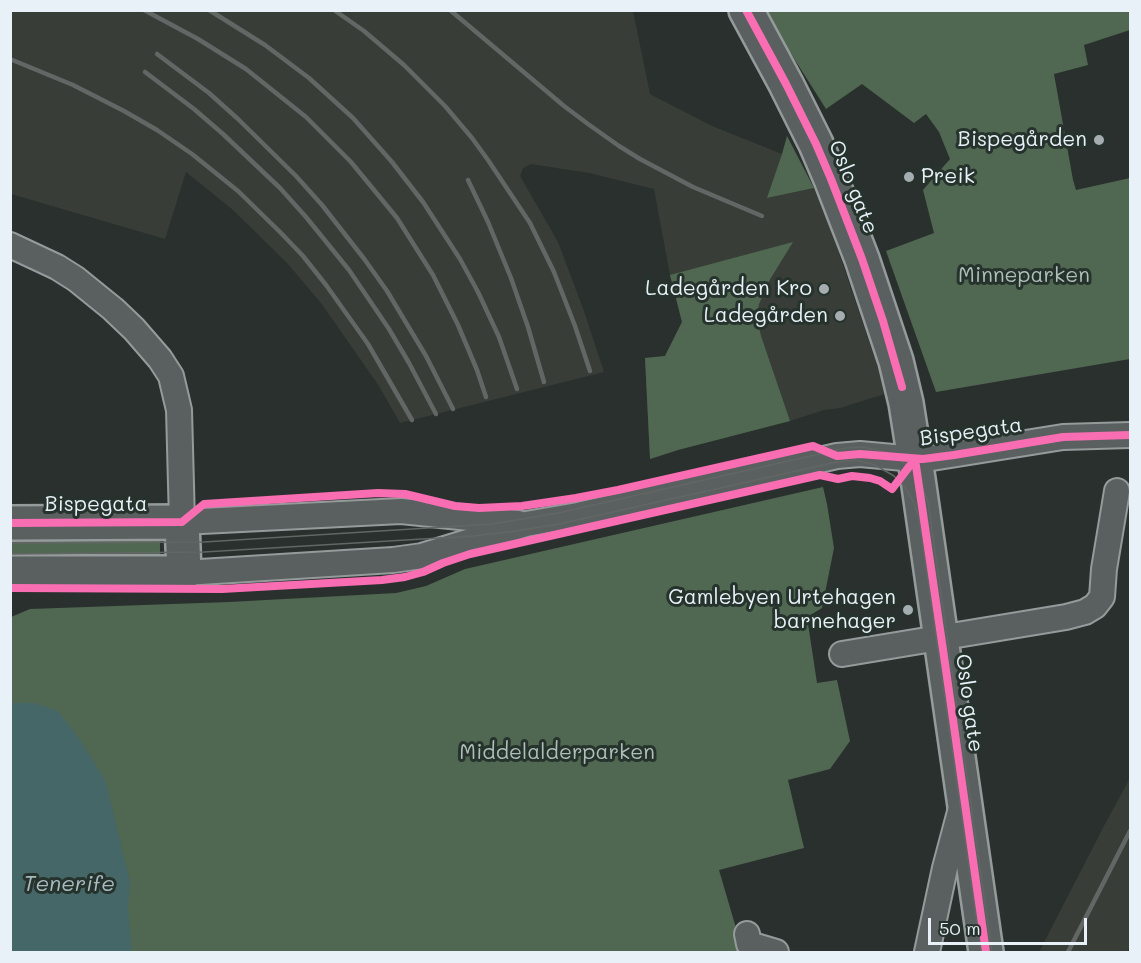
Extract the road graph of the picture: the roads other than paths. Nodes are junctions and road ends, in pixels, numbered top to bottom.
1 (746, 10) edge
2 (10, 245) edge
3 (1131, 435) edge
4 (915, 459) junction
5 (1117, 491) dead end
6 (182, 522) junction
7 (10, 523) edge
8 (526, 524) junction
9 (10, 573) edge
10 (184, 573) junction
11 (942, 637) junction
12 (842, 654) dead end
13 (964, 797) junction
14 (747, 934) dead end
15 (777, 952) edge
16 (927, 952) edge
17 (986, 952) edge

1 - 4 street, Oslo gate
2 - 6 street
3 - 4 street, Bispegata
4 - 8 street, Bispegata
4 - 11 street, Oslo gate
5 - 11 street
6 - 7 street, Bispegata
6 - 8 street, Bispegata
6 - 10 street
8 - 10 street, Bispegata
9 - 10 street, Bispegata
11 - 12 street
11 - 13 street, Oslo gate
13 - 16 street
13 - 17 street, Oslo gate
14 - 15 street

